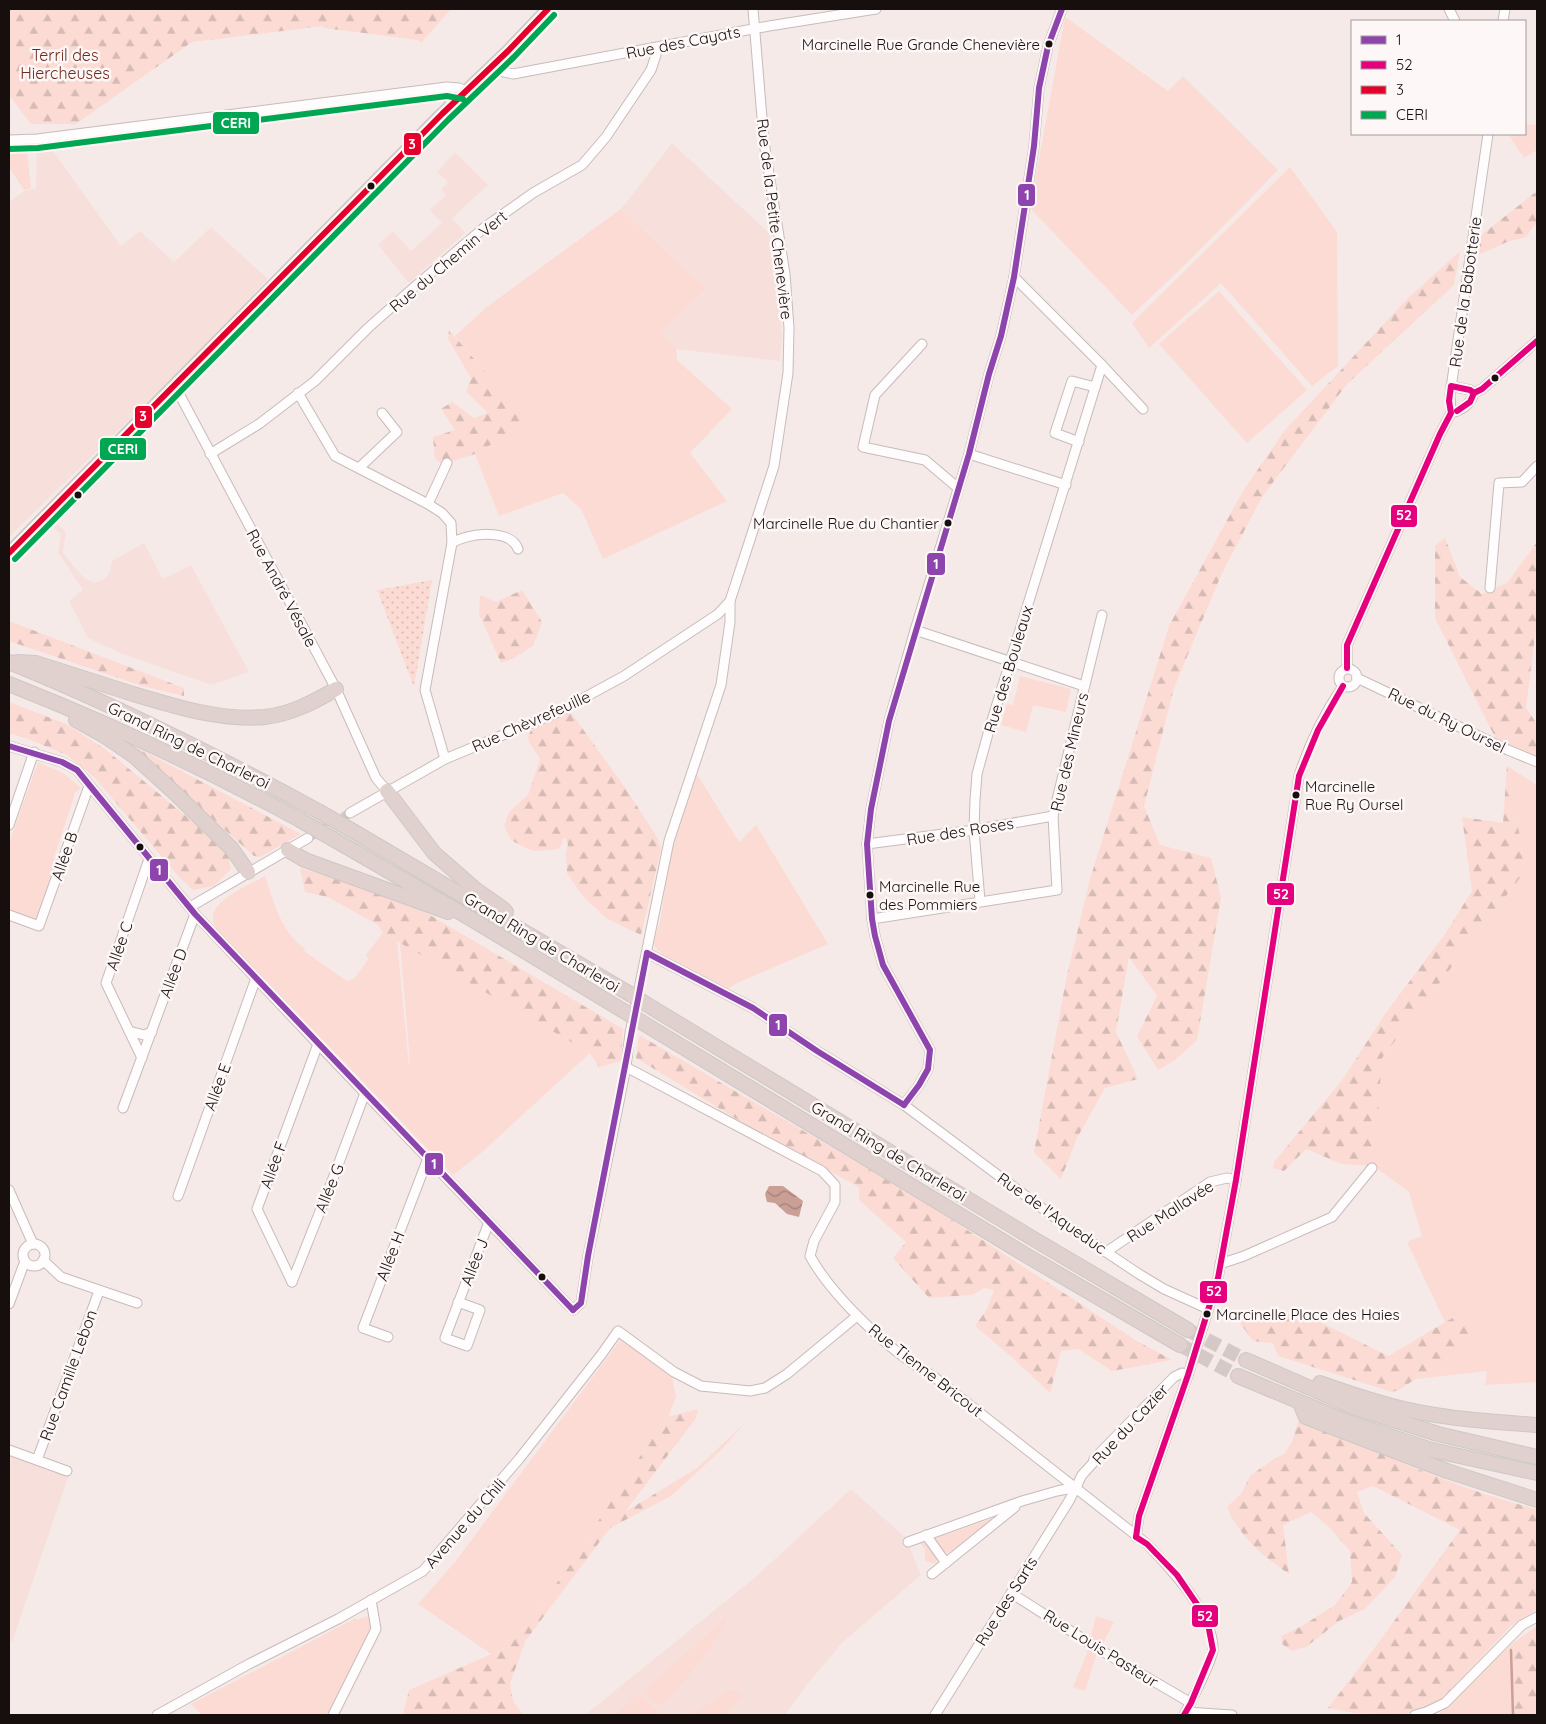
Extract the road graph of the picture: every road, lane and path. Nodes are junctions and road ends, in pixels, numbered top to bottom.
1 (548, 9) edge
2 (753, 9) edge
3 (876, 9) edge
4 (1062, 9) edge
5 (755, 29) junction
6 (655, 48) junction
7 (493, 65) junction
8 (428, 90) junction
9 (466, 91) junction
10 (454, 102) junction
11 (1488, 135) edge
12 (9, 140) edge
13 (1014, 277) junction
14 (922, 344) dead end
15 (1536, 344) edge
16 (1102, 365) junction
17 (174, 386) junction
18 (1451, 386) junction
19 (1095, 387) junction
20 (298, 393) junction
21 (1474, 393) junction
22 (1143, 409) dead end
23 (382, 413) dead end
24 (1451, 413) junction
25 (1079, 442) junction
26 (210, 454) junction
27 (969, 454) junction
28 (447, 463) dead end
29 (1537, 466) edge
30 (359, 468) junction
31 (1066, 484) junction
32 (958, 488) junction
33 (428, 504) junction
34 (452, 543) junction
35 (518, 549) dead end
36 (9, 553) edge
37 (1490, 588) dead end
38 (730, 601) junction
39 (1102, 616) dead end
40 (915, 630) junction
41 (9, 662) edge
42 (1010, 662) junction
43 (1348, 668) junction
44 (1357, 678) junction
45 (9, 684) edge
46 (1084, 686) junction
47 (1342, 686) junction
48 (336, 689) junction
49 (60, 704) junction
50 (9, 746) edge
51 (34, 752) junction
52 (445, 759) junction
53 (1537, 762) edge
54 (89, 786) junction
55 (387, 791) junction
56 (350, 814) tunnel mouth
57 (1053, 816) junction
58 (9, 825) edge
59 (974, 830) junction
60 (308, 838) tunnel mouth
61 (867, 844) junction
62 (288, 850) junction
63 (149, 859) junction
64 (248, 872) junction
65 (980, 901) junction
66 (193, 910) junction
67 (9, 915) edge
68 (468, 917) junction
69 (872, 919) junction
70 (518, 926) junction
71 (647, 953) junction
72 (256, 978) junction
73 (129, 1031) junction
74 (152, 1032) junction
75 (318, 1044) junction
76 (142, 1058) junction
77 (626, 1067) junction
78 (365, 1094) junction
79 (904, 1105) junction
80 (123, 1108) dead end
81 (428, 1158) junction
82 (1372, 1168) dead end
83 (1236, 1180) junction
84 (9, 1190) edge
85 (178, 1196) dead end
86 (489, 1222) junction
87 (33, 1244) junction
88 (1106, 1252) junction
89 (43, 1260) junction
90 (25, 1261) junction
91 (1220, 1264) junction
92 (292, 1282) joint
93 (99, 1291) junction
94 (458, 1302) junction
95 (137, 1303) dead end
96 (9, 1304) edge
97 (1208, 1309) junction
98 (857, 1316) junction
99 (1188, 1330) tunnel mouth
100 (388, 1337) dead end
101 (1180, 1345) tunnel mouth
102 (1246, 1360) tunnel mouth
103 (1188, 1375) junction
104 (1238, 1376) tunnel mouth
105 (1286, 1378) junction
106 (1300, 1403) junction
107 (1537, 1425) edge
108 (9, 1450) edge
109 (1537, 1457) edge
110 (36, 1460) junction
111 (67, 1471) dead end
112 (1537, 1472) edge
113 (1077, 1487) junction
114 (1537, 1500) edge
115 (1022, 1501) junction
116 (926, 1535) junction
117 (1136, 1537) junction
118 (908, 1542) dead end
119 (946, 1563) junction
120 (932, 1574) dead end
121 (1011, 1593) junction
122 (371, 1600) junction
123 (1537, 1617) edge
124 (1191, 1703) junction
125 (1185, 1714) edge
126 (158, 1715) edge
127 (333, 1715) edge
128 (935, 1715) edge
129 (1232, 1715) edge
130 (1415, 1715) edge

1 - 7 main road
2 - 5 street, Rue de la Petite Chenevière
3 - 5 street, Rue des Cayats
4 - 13 street
5 - 6 street, Rue des Cayats
5 - 38 street, Rue de la Petite Chenevière
6 - 7 street, Rue des Cayats
6 - 20 street, Rue du Chemin Vert
7 - 9 main road
8 - 9 street
8 - 10 street
8 - 12 street
9 - 10 main road
10 - 17 main road
11 - 18 street, Rue de la Babotterie
13 - 16 street
13 - 27 street
14 - 32 street
15 - 21 street
16 - 19 street, Rue des Bouleaux
16 - 22 street
17 - 26 street, Rue André Vésale
17 - 36 main road
18 - 21 street
18 - 24 street, Rue de la Babotterie
19 - 25 street, Rue des Bouleaux
19 - 25 street
20 - 26 street, Rue du Chemin Vert
20 - 30 street
21 - 24 street
23 - 30 street
24 - 43 street, Rue de la Babotterie
25 - 31 street, Rue des Bouleaux
26 - 48 street, Rue André Vésale
27 - 31 street
27 - 32 street
28 - 33 street
29 - 37 street
30 - 33 street
31 - 42 street, Rue des Bouleaux
32 - 40 street
33 - 34 street
34 - 35 street
34 - 52 street
38 - 52 street, Rue Chèvrefeuille
38 - 71 street, Rue de la Petite Chenevière
39 - 46 street, Rue des Mineurs
40 - 42 street
40 - 61 street
41 - 48 highway
41 - 70 highway, Grand Ring de Charleroi, bridge
42 - 46 street
42 - 59 street, Rue des Bouleaux
43 - 44 street
43 - 47 street
44 - 47 street
44 - 53 street, Rue du Ry Oursel
45 - 49 highway, Grand Ring de Charleroi
46 - 57 street, Rue des Mineurs
47 - 83 street
48 - 55 street, Rue André Vésale
49 - 64 highway
49 - 68 highway, Grand Ring de Charleroi, bridge
50 - 51 street
51 - 54 street
51 - 58 street
52 - 55 street, Rue Chèvrefeuille
54 - 63 street
54 - 67 street, Allée B
55 - 56 street, Rue Chèvrefeuille
55 - 70 highway
57 - 59 street, Rue des Roses
57 - 65 street, Rue des Mineurs
59 - 61 street, Rue des Roses
59 - 65 street, Rue des Bouleaux
60 - 62 street
61 - 69 street
62 - 64 street
62 - 68 highway
63 - 66 street
63 - 73 street, Allée C
64 - 66 street
65 - 69 street
66 - 72 street
66 - 74 street, Allée D
68 - 101 highway, Grand Ring de Charleroi, bridge
69 - 79 street
70 - 99 highway, Grand Ring de Charleroi, bridge
71 - 77 street, Rue de la Petite Chenevière
71 - 79 street, Rue de l'Aqueduc
72 - 75 street
72 - 85 street, Allée E
73 - 74 street
73 - 76 street, Allée C
74 - 76 street, Allée D
75 - 78 street
75 - 92 street, Allée F
76 - 80 street, Allée D
77 - 86 street, Rue de la Petite Chenevière
77 - 98 street, Rue Tienne Bricout
78 - 81 street
78 - 92 street, Allée G
79 - 88 street, Rue de l'Aqueduc
81 - 86 street
81 - 100 street, Allée H
82 - 91 street
83 - 88 street, Rue Mallavée
83 - 91 street
84 - 87 street
86 - 94 street, Allée J
87 - 89 street
87 - 90 street
88 - 97 street, Rue de l'Aqueduc
89 - 90 street
89 - 93 street, Rue Camille Lebon
90 - 96 street
91 - 97 street
93 - 95 street, Rue Camille Lebon
93 - 110 street, Rue Camille Lebon
94 - 94 street, Allée J
97 - 103 street
98 - 113 street, Rue Tienne Bricout
98 - 122 street, Avenue du Chili
102 - 105 highway
103 - 113 street, Rue du Cazier
103 - 117 street
104 - 106 highway
105 - 107 highway
105 - 109 highway
106 - 112 highway
106 - 114 highway
108 - 110 street, Rue Camille Lebon
110 - 111 street, Rue Camille Lebon
113 - 115 street
113 - 117 street, Rue Tienne Bricout
113 - 121 street, Rue des Sarts
115 - 116 street
115 - 119 street
116 - 118 street
116 - 119 street
117 - 124 street, Rue Tienne Bricout
119 - 120 street
121 - 124 street, Rue Louis Pasteur
121 - 128 street, Rue des Sarts
122 - 126 street, Avenue du Chili
122 - 127 street
123 - 130 street
124 - 125 street, Rue Tienne Bricout
125 - 129 street

